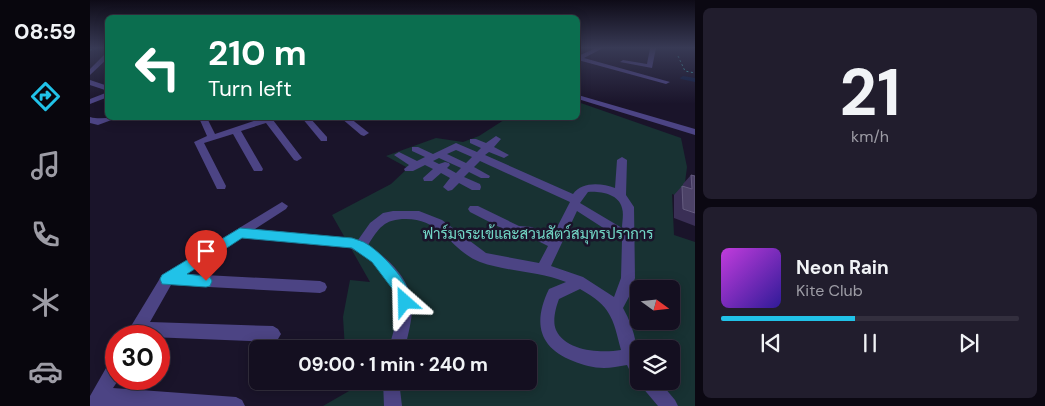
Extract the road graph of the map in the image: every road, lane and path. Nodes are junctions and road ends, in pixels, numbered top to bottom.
1 (611, 67) edge
2 (682, 67) edge
3 (695, 73) edge
4 (90, 82) edge
5 (666, 82) dead end
6 (105, 88) edge
7 (580, 93) edge
8 (105, 95) edge
9 (580, 98) edge
10 (90, 102) edge
11 (90, 120) edge
12 (106, 120) edge
13 (204, 120) edge
14 (270, 120) edge
15 (308, 120) edge
16 (348, 120) edge
17 (244, 121) edge
18 (695, 126) edge
19 (234, 129) junction
20 (695, 132) edge
21 (364, 133) dead end
22 (212, 137) junction
23 (324, 139) dead end
24 (496, 139) dead end
25 (473, 140) dead end
26 (487, 148) junction
27 (415, 149) dead end
28 (463, 149) junction
29 (399, 155) dead end
30 (504, 155) dead end
31 (478, 156) junction
32 (297, 158) dead end
33 (450, 159) junction
34 (622, 160) dead end
35 (424, 161) junction
36 (497, 164) junction
37 (467, 167) junction
38 (258, 169) dead end
39 (440, 169) junction
40 (486, 176) junction
41 (428, 178) dead end
42 (457, 178) junction
43 (221, 186) dead end
44 (448, 187) dead end
45 (620, 195) junction
46 (575, 202) junction
47 (282, 206) dead end
48 (474, 209) dead end
49 (240, 233) junction
50 (628, 238) junction
51 (555, 244) junction
52 (361, 246) junction
53 (544, 269) junction
54 (167, 279) junction
55 (580, 283) junction
56 (320, 287) dead end
57 (616, 308) junction
58 (140, 325) edge
59 (170, 333) edge
60 (273, 334) dead end
61 (399, 340) edge
62 (630, 356) joint
63 (105, 387) edge
64 (392, 390) edge
65 (656, 390) edge
66 (97, 401) edge
67 (236, 406) edge
68 (393, 406) edge
69 (669, 406) edge

1 - 5 street
2 - 3 path
4 - 6 street
7 - 18 street
8 - 10 street
9 - 20 street
11 - 12 street
13 - 22 street
14 - 32 street
15 - 23 street
16 - 21 street
17 - 19 street
19 - 22 street
19 - 38 street
22 - 43 street
24 - 26 street
25 - 26 street
26 - 30 street
26 - 31 street
27 - 35 street
28 - 31 street
28 - 33 street
28 - 35 street
29 - 35 street
31 - 36 street
31 - 37 street
33 - 35 street
33 - 37 street
33 - 39 street
34 - 45 street
35 - 39 street
36 - 40 street
36 - 46 street
37 - 40 street
37 - 42 street
39 - 41 street
39 - 42 street
40 - 42 street
42 - 44 street
45 - 46 street
45 - 50 street
46 - 50 street
46 - 51 street
47 - 49 street
48 - 51 street
49 - 52 street
49 - 54 street
50 - 57 street
51 - 53 street
52 - 53 street
52 - 61 street
53 - 55 street
54 - 56 street
54 - 58 street
55 - 57 street
55 - 62 street
57 - 62 street
59 - 60 street
63 - 66 street
64 - 68 street
65 - 69 street
66 - 67 street

